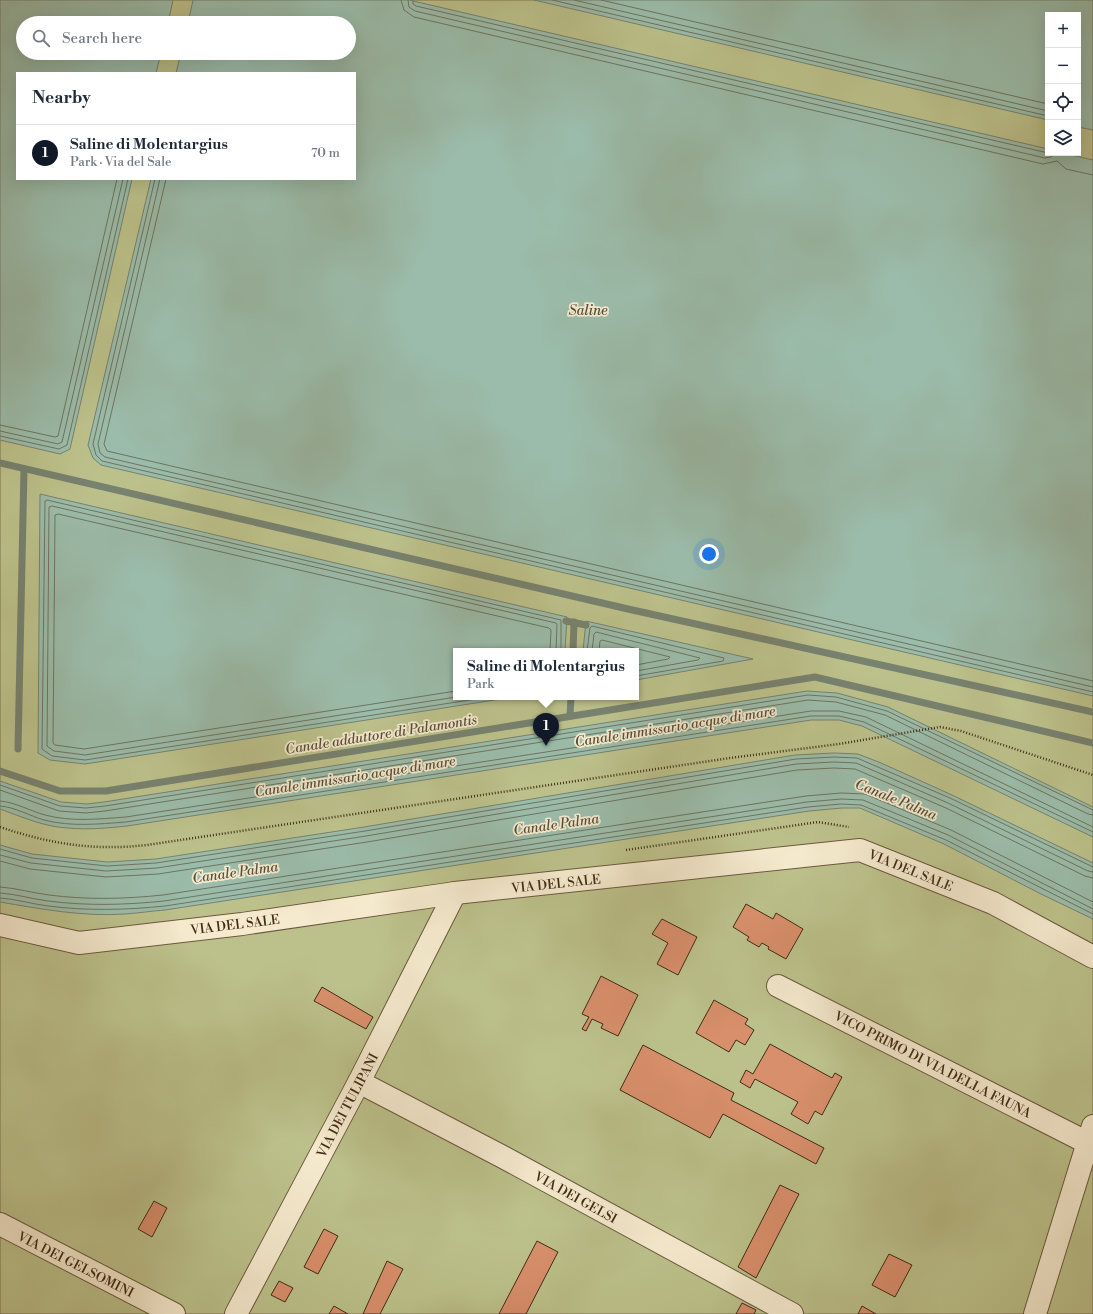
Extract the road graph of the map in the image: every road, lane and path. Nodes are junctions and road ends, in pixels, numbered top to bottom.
1 (1093, 775) edge
2 (0, 827) edge
3 (455, 893) junction
4 (0, 925) edge
5 (1093, 957) edge
6 (778, 986) dead end
7 (359, 1082) junction
8 (1090, 1134) edge
9 (0, 1224) edge
10 (174, 1314) edge
11 (236, 1314) edge
12 (792, 1314) edge
13 (1035, 1314) edge

1 - 2 path
3 - 4 street, VIA DEL SALE
3 - 5 street, VIA DEL SALE
3 - 7 street, VIA DEI TULIPANI
6 - 8 street, VICO PRIMO DI VIA DELLA FAUNA
7 - 11 street, VIA DEI TULIPANI
7 - 12 street, VIA DEI GELSI
8 - 13 street
9 - 10 street, VIA DEI GELSOMINI

